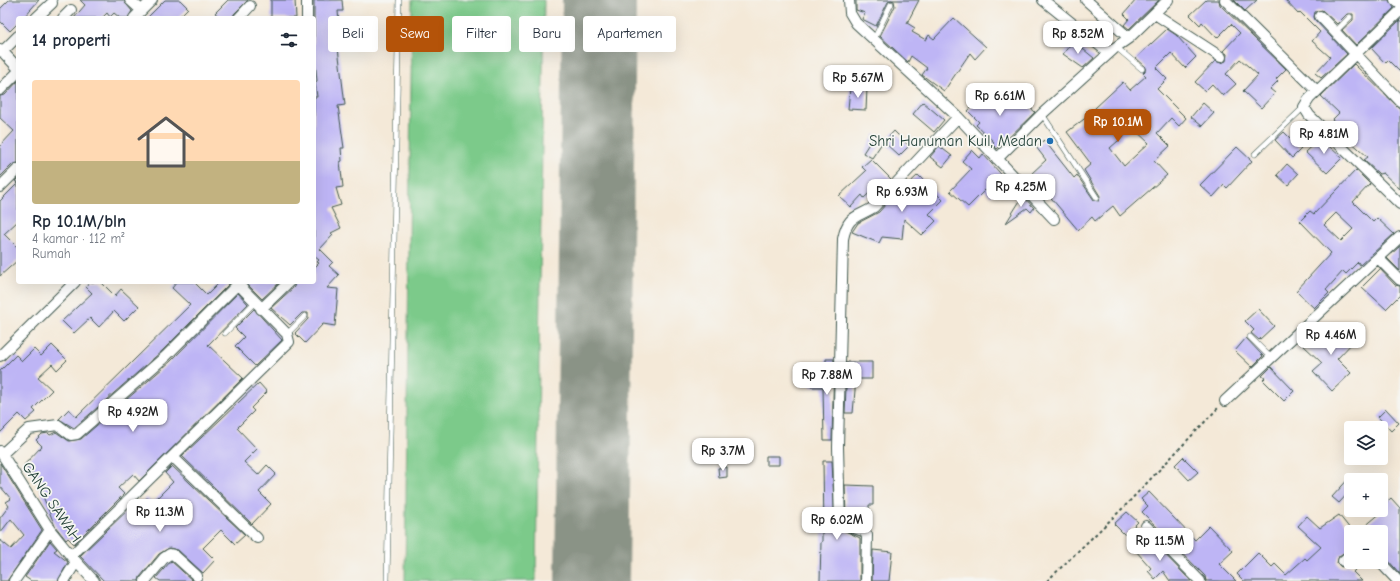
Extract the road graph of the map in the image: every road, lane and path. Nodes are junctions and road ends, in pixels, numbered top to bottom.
1 (130, 0) edge
2 (152, 0) edge
3 (307, 0) edge
4 (399, 0) edge
5 (849, 0) edge
6 (1043, 0) edge
7 (1086, 0) edge
8 (1168, 0) edge
9 (1225, 0) edge
10 (1395, 0) edge
11 (52, 3) dead end
12 (890, 4) dead end
13 (1400, 4) edge
14 (250, 6) dead end
15 (72, 10) dead end
16 (1400, 11) edge
17 (137, 14) edge
18 (1155, 14) junction
19 (38, 16) edge
20 (65, 16) edge
21 (241, 16) edge
22 (307, 16) edge
23 (1320, 16) dead end
24 (1350, 17) dead end
25 (1335, 32) junction
26 (16, 38) edge
27 (1129, 38) junction
28 (874, 39) junction
29 (1, 50) edge
30 (1113, 50) junction
31 (1356, 53) junction
32 (1220, 57) dead end
33 (16, 65) edge
34 (16, 67) edge
35 (1142, 69) dead end
36 (0, 90) edge
37 (1317, 91) junction
38 (1400, 101) edge
39 (1304, 107) junction
40 (1042, 114) junction
41 (958, 117) junction
42 (1255, 154) dead end
43 (997, 159) junction
44 (16, 171) edge
45 (0, 186) edge
46 (1097, 198) dead end
47 (1400, 204) edge
48 (1054, 220) dead end
49 (1400, 237) edge
50 (1378, 258) junction
51 (1400, 280) edge
52 (73, 284) edge
53 (236, 284) edge
54 (238, 284) edge
55 (286, 284) edge
56 (258, 306) junction
57 (305, 316) dead end
58 (225, 334) dead end
59 (1250, 337) dead end
60 (288, 338) junction
61 (0, 356) edge
62 (1271, 358) junction
63 (1225, 401) joint
64 (1, 452) edge
65 (173, 457) junction
66 (1146, 526) dead end
67 (50, 530) junction
68 (257, 538) dead end
69 (73, 559) junction
70 (1387, 569) edge
71 (197, 576) dead end
72 (14, 581) edge
73 (64, 581) edge
74 (94, 581) edge
75 (145, 581) edge
76 (387, 581) edge
77 (866, 581) edge
78 (1047, 581) edge
79 (1200, 581) edge
80 (1398, 581) edge

1 - 17 street
2 - 17 street
3 - 22 street
4 - 76 lane
5 - 28 street
6 - 30 street
7 - 27 street
8 - 18 street
9 - 37 street
10 - 13 street
11 - 19 street
12 - 28 lane
14 - 21 street
15 - 20 street
16 - 31 street
18 - 27 street
18 - 32 street
23 - 25 street
24 - 25 lane
25 - 31 street
26 - 29 street
27 - 30 street
28 - 41 street
29 - 33 street
30 - 35 lane
30 - 40 street
31 - 37 street
31 - 38 street
34 - 36 street
37 - 39 street
39 - 42 lane
39 - 47 street
40 - 43 street
40 - 46 lane
41 - 43 street
41 - 77 street
43 - 48 street
44 - 45 street
49 - 50 street
50 - 51 street
50 - 62 street
52 - 61 street
53 - 64 street
54 - 56 street
55 - 56 street
56 - 58 lane
56 - 60 street
57 - 60 lane
59 - 62 lane
60 - 65 street, GANG SAWAH
62 - 63 street
63 - 78 path
64 - 67 street, GANG SAWAH
65 - 68 street
65 - 69 street, GANG SAWAH
66 - 79 street
67 - 69 street, GANG SAWAH
67 - 72 street
69 - 73 street
69 - 74 street
70 - 80 street
71 - 75 street

